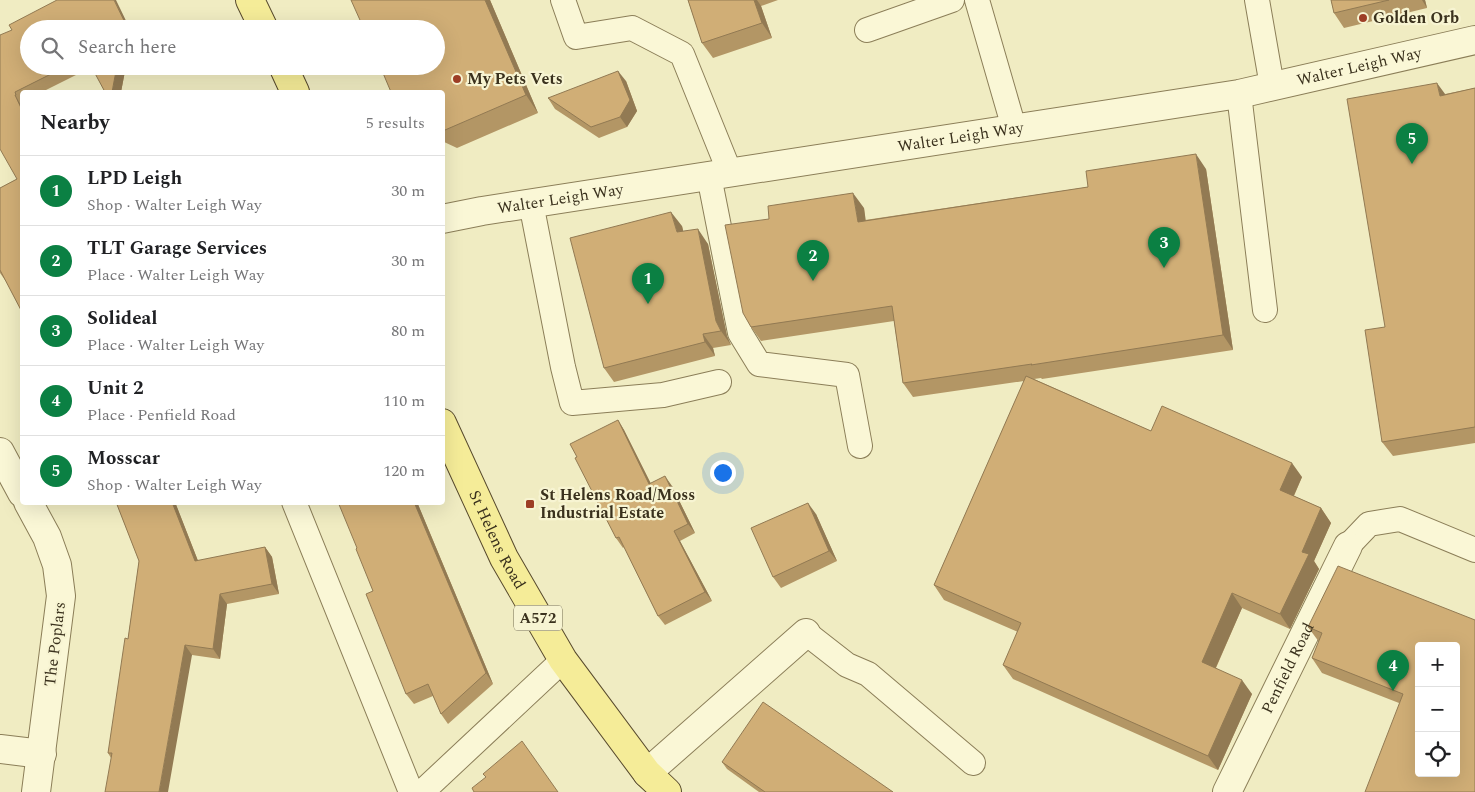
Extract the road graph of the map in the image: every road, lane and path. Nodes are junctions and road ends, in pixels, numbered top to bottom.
1 (250, 0) edge
2 (563, 0) edge
3 (952, 0) edge
4 (977, 0) edge
5 (1257, 0) edge
6 (260, 20) edge
7 (867, 30) dead end
8 (1475, 40) edge
9 (286, 75) edge
10 (1272, 86) junction
11 (294, 90) edge
12 (1239, 94) junction
13 (1014, 128) junction
14 (720, 174) junction
15 (531, 204) junction
16 (445, 218) edge
17 (1265, 310) dead end
18 (719, 382) dead end
19 (445, 430) edge
20 (860, 446) dead end
21 (0, 452) edge
22 (20, 489) edge
23 (30, 505) edge
24 (295, 505) edge
25 (1348, 546) joint
26 (1475, 550) edge
27 (806, 633) joint
28 (563, 660) junction
29 (0, 749) edge
30 (42, 754) junction
31 (973, 763) dead end
32 (647, 773) junction
33 (36, 792) edge
34 (411, 792) edge
35 (422, 792) edge
36 (667, 792) edge
37 (1228, 792) edge

1 - 6 main road
2 - 14 lane
3 - 7 lane
4 - 13 lane
5 - 10 lane
8 - 10 street, Walter Leigh Way
9 - 11 main road
10 - 12 street, Walter Leigh Way
12 - 13 street, Walter Leigh Way
12 - 17 lane
13 - 14 street, Walter Leigh Way
14 - 15 street, Walter Leigh Way
14 - 20 lane
15 - 16 street, Walter Leigh Way
15 - 18 lane
19 - 28 main road, St Helens Road / A572
21 - 22 street
23 - 30 street, The Poplars
24 - 34 lane
25 - 26 lane
25 - 37 street, Penfield Road
27 - 31 lane
27 - 32 street
28 - 32 main road, St Helens Road / A572
28 - 35 lane
29 - 30 street
30 - 33 street, The Poplars
32 - 36 main road, St Helens Road / A572

